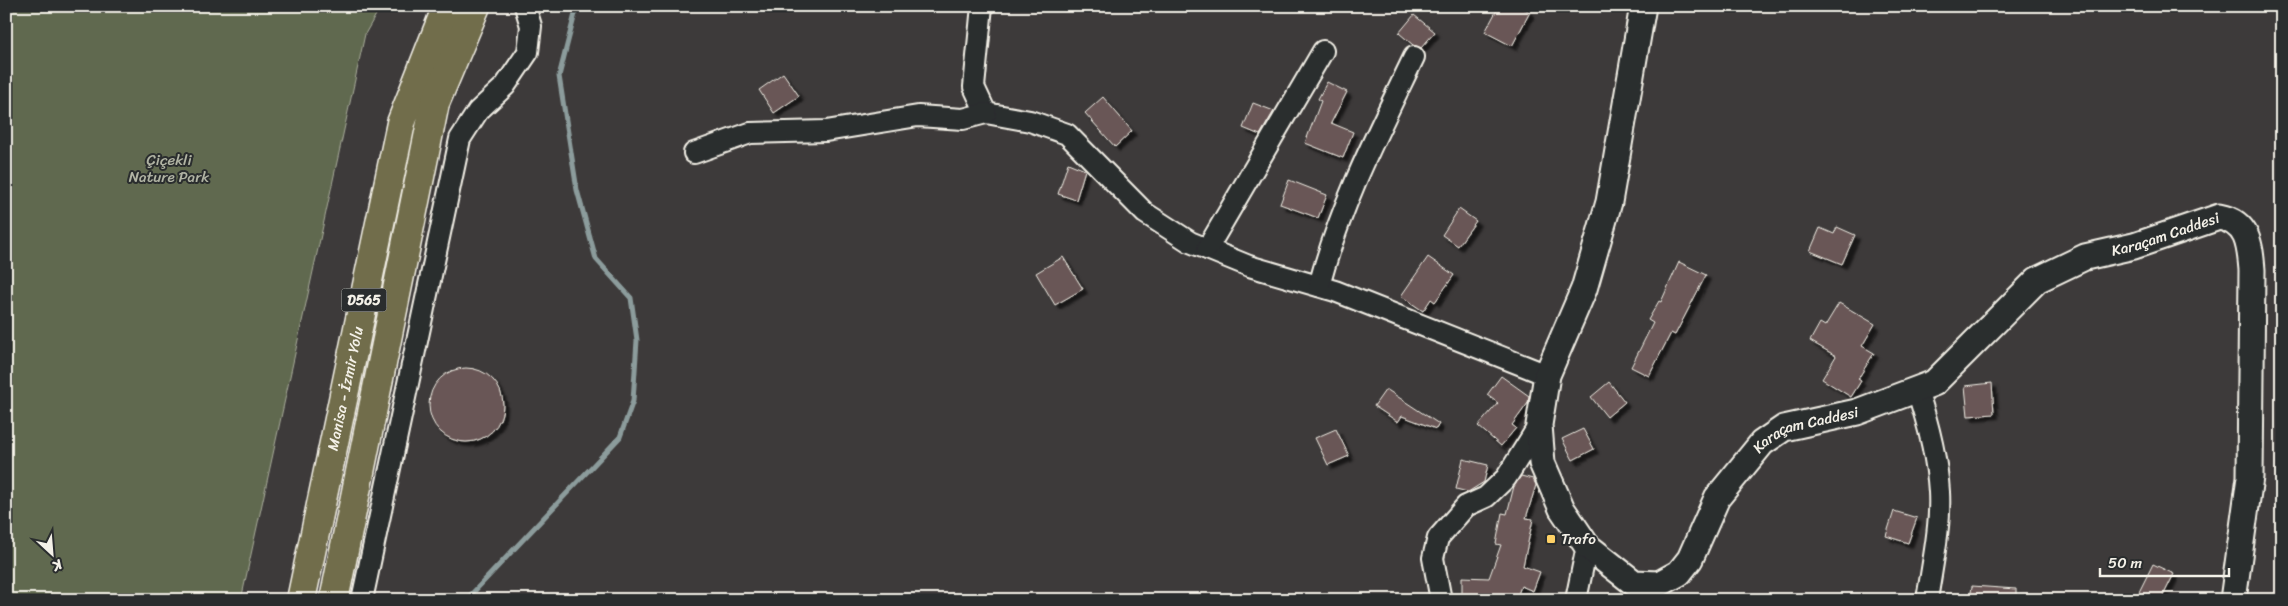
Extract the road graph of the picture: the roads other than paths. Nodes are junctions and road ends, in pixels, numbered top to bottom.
1 (447, 6) edge
2 (476, 6) edge
3 (525, 6) edge
4 (982, 6) edge
5 (1643, 6) edge
6 (1323, 51) dead end
7 (1414, 58) dead end
8 (986, 112) junction
9 (694, 153) dead end
10 (1207, 249) junction
11 (1319, 286) junction
12 (1547, 375) junction
13 (1917, 390) junction
14 (1539, 425) junction
15 (1587, 546) junction
16 (1641, 591) edge
17 (301, 600) edge
18 (334, 600) edge
19 (362, 600) edge
20 (1441, 600) edge
21 (1576, 600) edge
22 (1927, 600) edge
23 (2233, 600) edge

1 - 17 highway, Manisa - İzmir Yolu / D565
2 - 18 highway, Manisa - İzmir Yolu / D565
3 - 19 street
4 - 8 street
5 - 12 street, Karaçam Caddesi
6 - 10 street
7 - 11 street
8 - 9 street
8 - 10 street
10 - 11 street
11 - 12 street
12 - 14 street, Karaçam Caddesi
13 - 16 street, Karaçam Caddesi
13 - 22 street
13 - 23 street, Karaçam Caddesi
14 - 15 street, Karaçam Caddesi
14 - 20 street
15 - 16 street, Karaçam Caddesi
15 - 21 street

